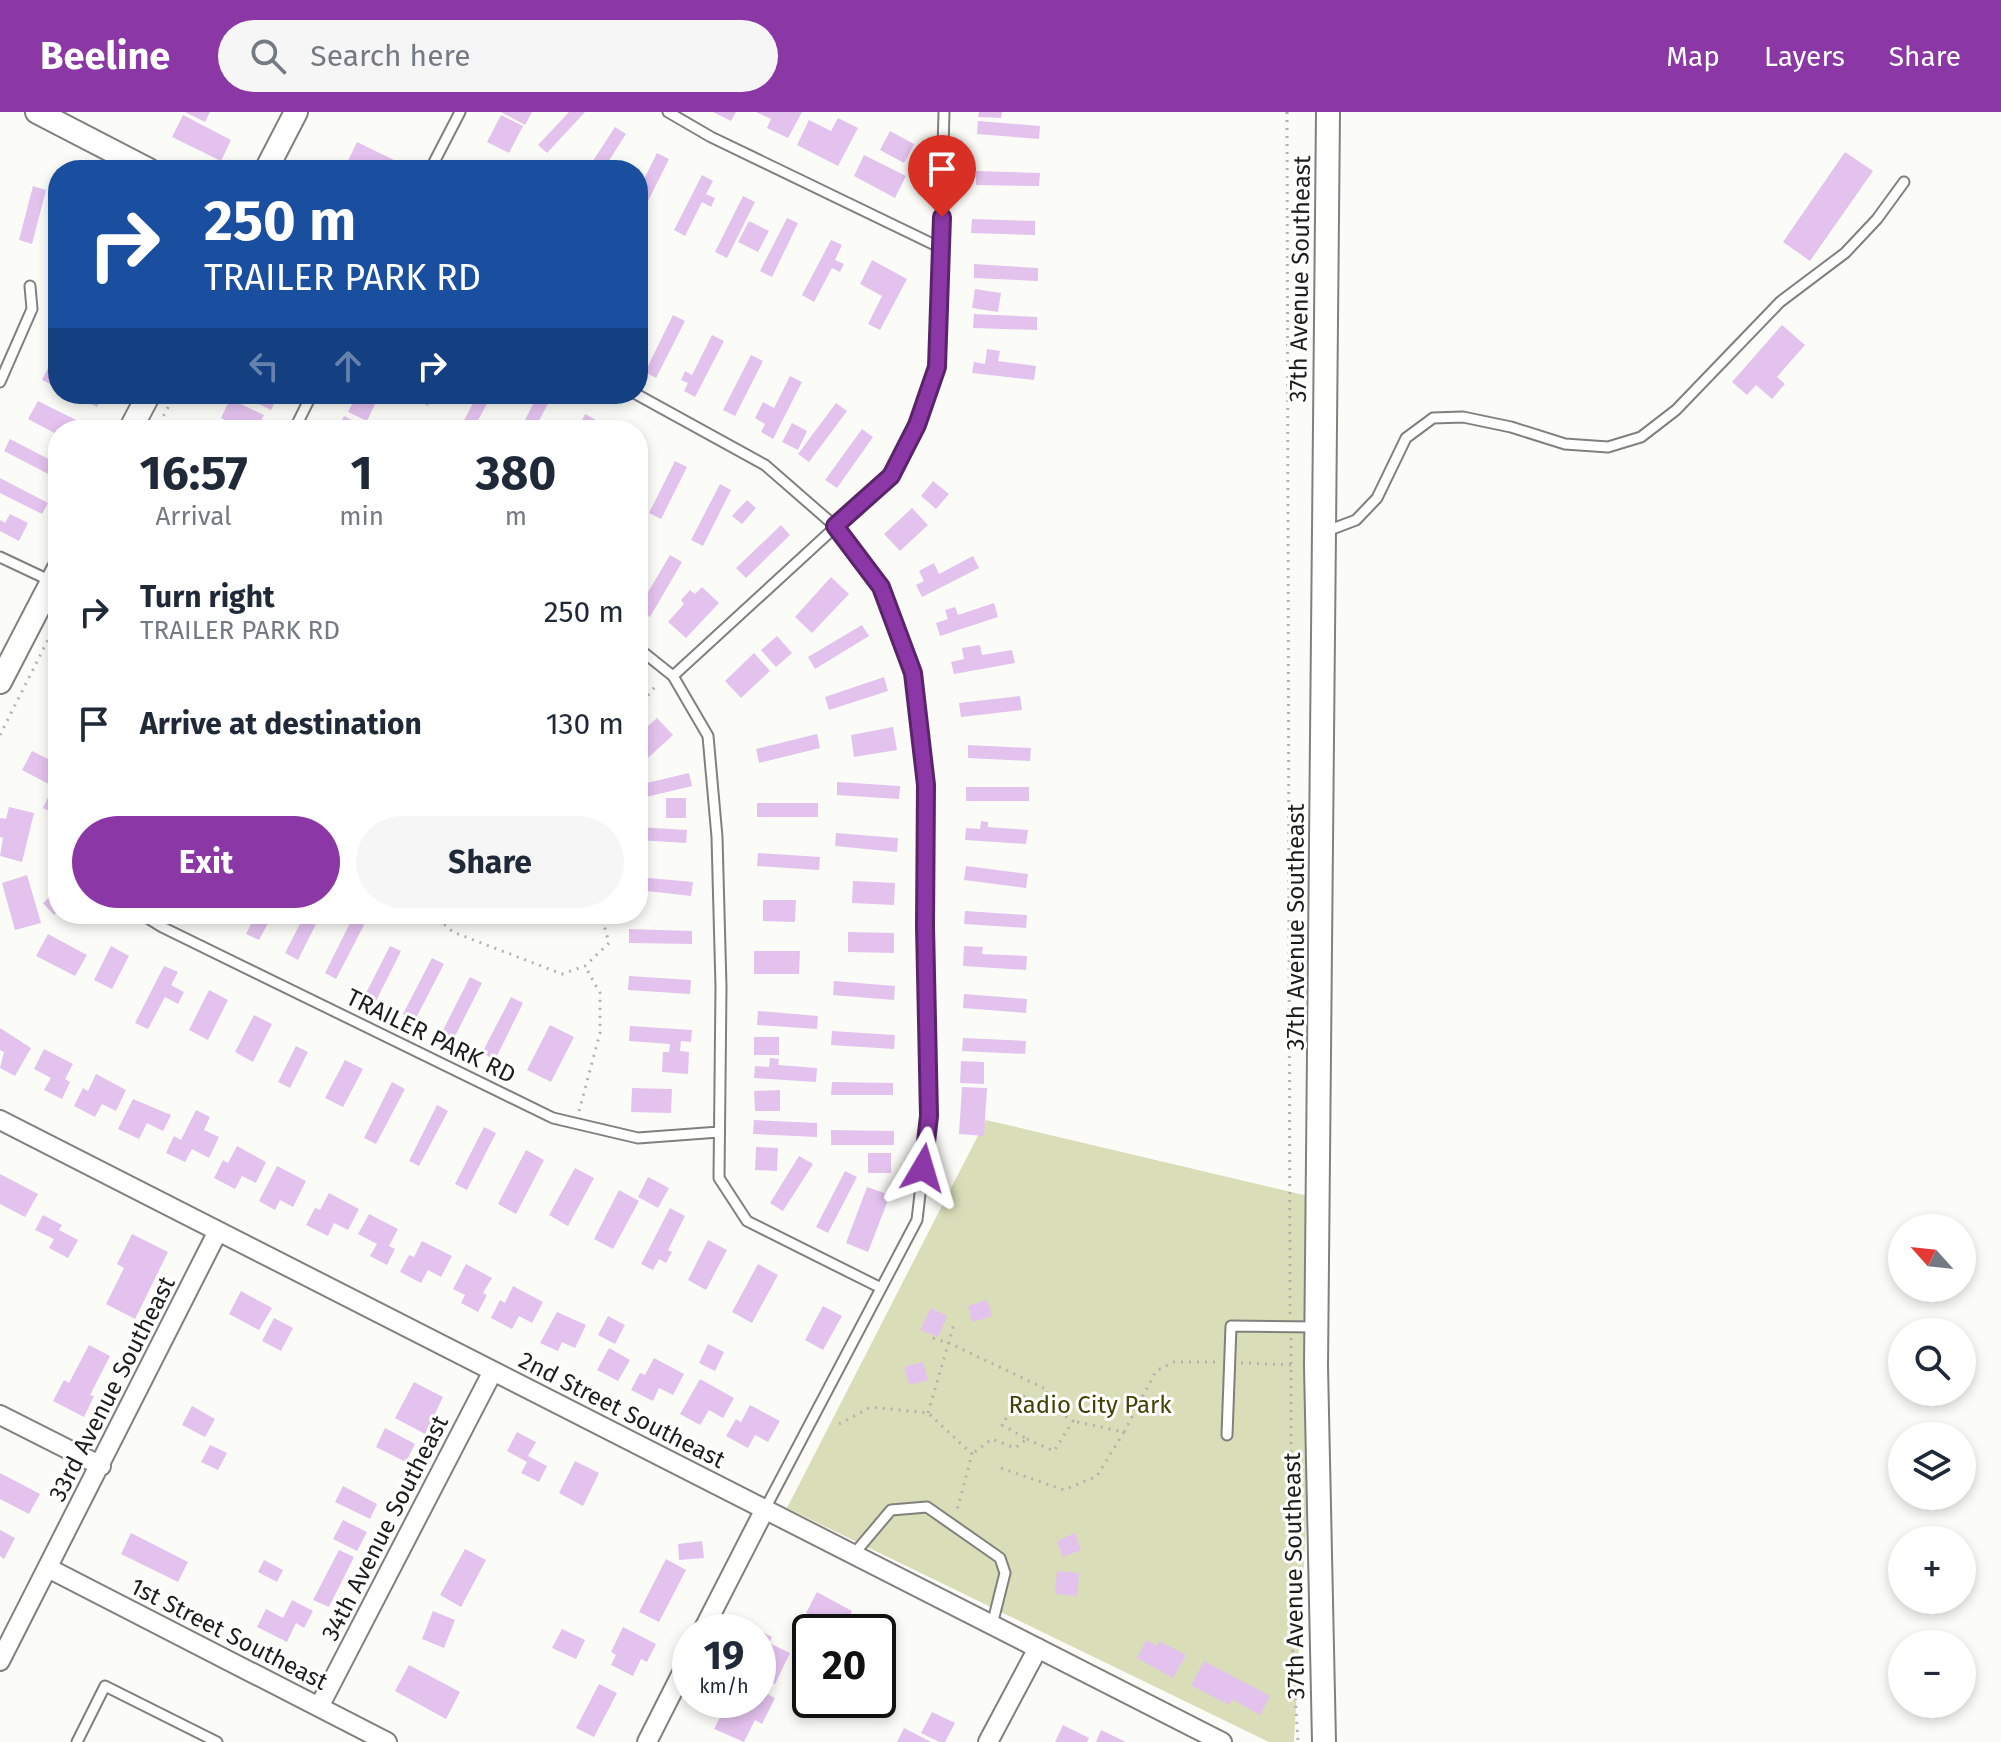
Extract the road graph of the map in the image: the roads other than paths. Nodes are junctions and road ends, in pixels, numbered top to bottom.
1 (37, 112) edge
2 (296, 112) edge
3 (460, 112) edge
4 (668, 112) edge
5 (944, 112) edge
6 (1328, 112) edge
7 (130, 160) edge
8 (271, 160) edge
9 (435, 160) edge
10 (1904, 182) dead end
11 (941, 248) junction
12 (30, 286) dead end
13 (0, 382) edge
14 (648, 401) edge
15 (835, 526) junction
16 (1323, 533) junction
17 (0, 557) edge
18 (48, 576) edge
19 (48, 594) edge
20 (648, 656) edge
21 (673, 676) junction
22 (0, 682) edge
23 (157, 924) edge
24 (0, 1120) edge
25 (719, 1132) junction
26 (218, 1231) junction
27 (881, 1288) junction
28 (1317, 1327) junction
29 (493, 1371) junction
30 (0, 1415) edge
31 (1227, 1435) dead end
32 (101, 1466) junction
33 (765, 1509) junction
34 (853, 1555) junction
35 (48, 1568) junction
36 (711, 1614) edge
37 (992, 1625) junction
38 (1038, 1648) junction
39 (0, 1661) edge
40 (672, 1693) edge
41 (319, 1707) junction
42 (77, 1742) edge
43 (217, 1742) edge
44 (387, 1742) edge
45 (647, 1742) edge
46 (988, 1742) edge
47 (1222, 1742) edge
48 (1324, 1742) edge

1 - 7 street
2 - 8 street
3 - 9 lane
4 - 11 lane
5 - 11 lane
6 - 16 street, 37th Avenue Southeast
10 - 16 lane
11 - 15 lane
12 - 13 lane
14 - 15 lane
15 - 21 lane
15 - 27 lane
16 - 28 street, 37th Avenue Southeast
17 - 18 lane
19 - 22 street
20 - 21 lane
21 - 25 lane
23 - 25 lane, TRAILER PARK RD
24 - 26 street, 2nd Street Southeast
25 - 27 lane
26 - 29 street, 2nd Street Southeast
26 - 32 street, 33rd Avenue Southeast
27 - 33 lane
28 - 31 lane
28 - 48 street, 37th Avenue Southeast
29 - 33 street, 2nd Street Southeast
29 - 41 street, 34th Avenue Southeast
30 - 32 street
32 - 35 street, 33rd Avenue Southeast
33 - 34 street, 2nd Street Southeast
33 - 36 street
34 - 37 street, 2nd Street Southeast
34 - 37 lane
35 - 39 street, 33rd Avenue Southeast
35 - 41 street, 1st Street Southeast
37 - 38 street, 2nd Street Southeast
38 - 46 street
38 - 47 street, 2nd Street Southeast
40 - 45 street
41 - 44 street, 1st Street Southeast
42 - 43 lane

